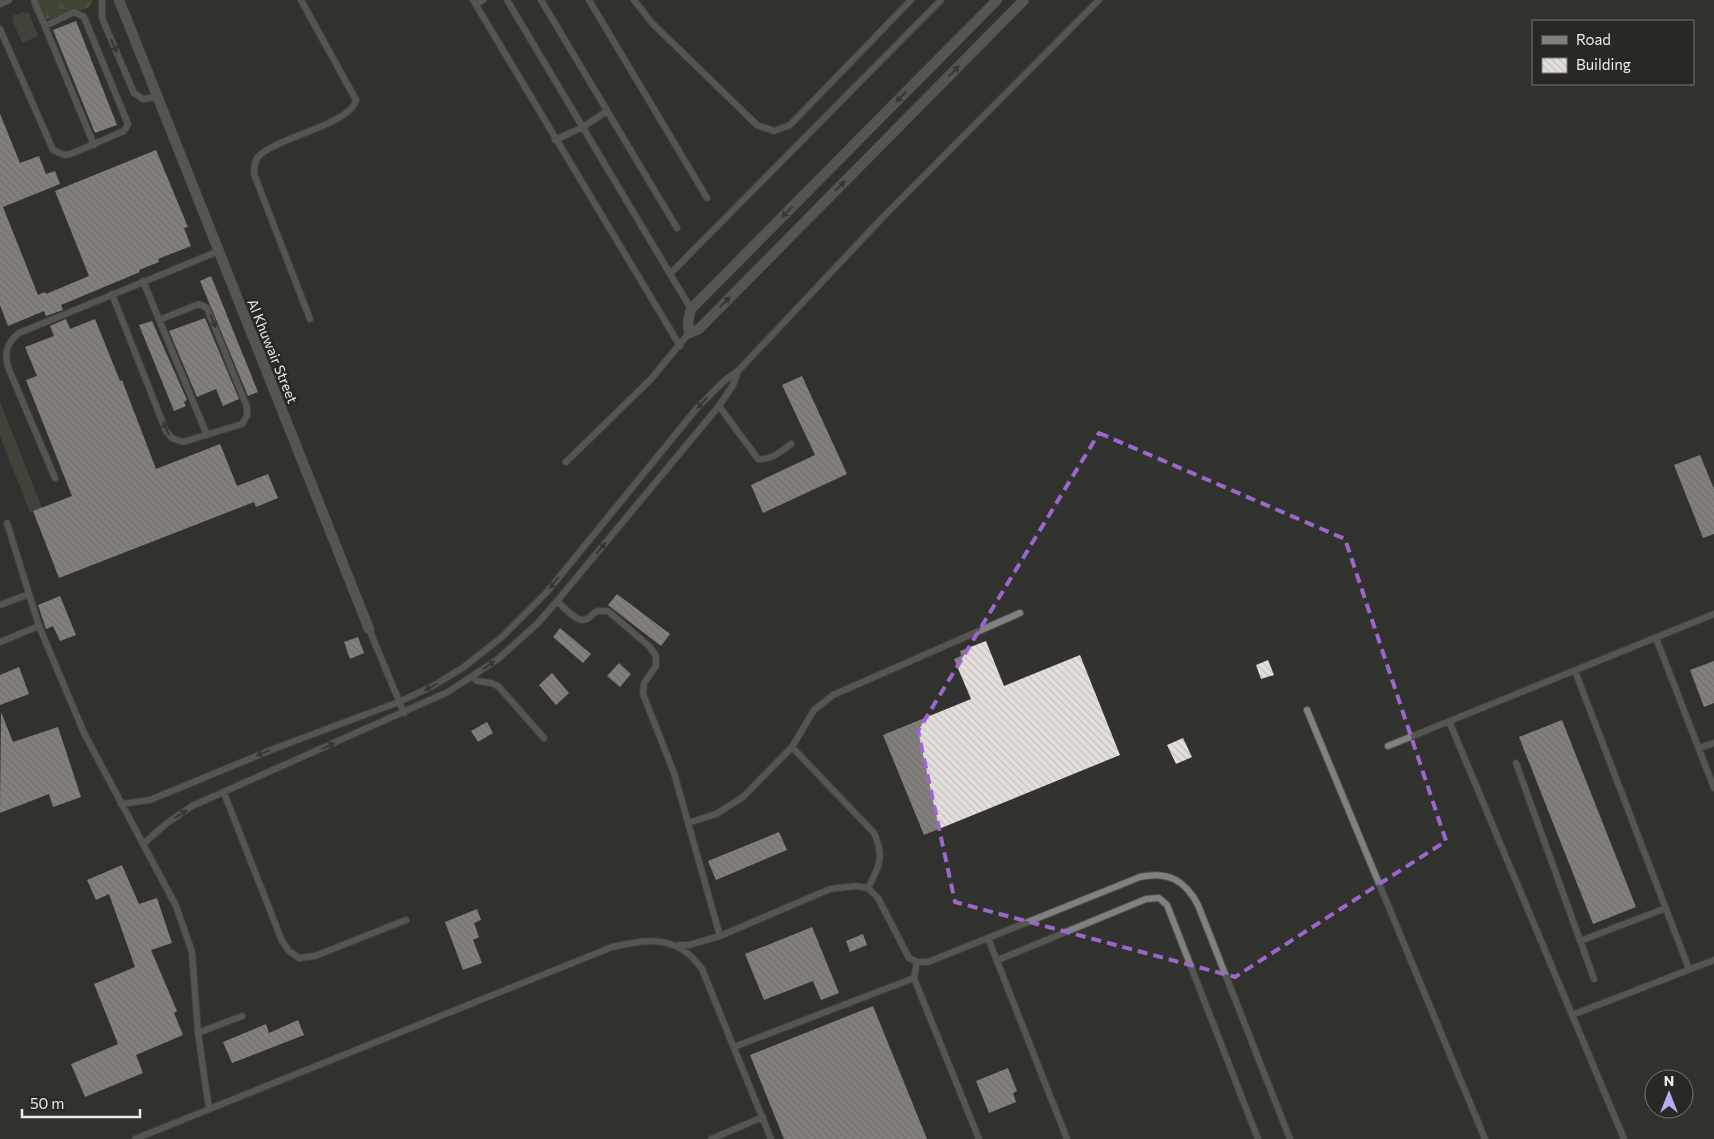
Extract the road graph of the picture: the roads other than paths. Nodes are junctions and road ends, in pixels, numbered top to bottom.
1 (9, 0) edge
2 (34, 0) edge
3 (102, 0) edge
4 (119, 0) edge
5 (301, 0) edge
6 (483, 0) edge
7 (507, 0) edge
8 (541, 0) edge
9 (589, 0) edge
10 (634, 0) edge
11 (911, 0) edge
12 (941, 0) edge
13 (997, 0) edge
14 (1024, 0) edge
15 (1099, 0) edge
16 (474, 3) edge
17 (0, 4) edge
18 (44, 26) junction
19 (0, 29) edge
20 (158, 97) junction
21 (607, 111) junction
22 (583, 127) junction
23 (555, 140) junction
24 (94, 145) junction
25 (707, 198) dead end
26 (677, 228) dead end
27 (218, 251) junction
28 (670, 274) junction
29 (144, 282) junction
30 (112, 294) junction
31 (691, 309) junction
32 (310, 319) dead end
33 (159, 320) junction
34 (689, 333) junction
35 (680, 346) junction
36 (738, 371) junction
37 (719, 406) junction
38 (207, 434) junction
39 (791, 444) dead end
40 (566, 462) dead end
41 (55, 478) dead end
42 (7, 522) dead end
43 (29, 594) junction
44 (557, 601) junction
45 (0, 605) edge
46 (1020, 613) dead end
47 (1714, 614) edge
48 (39, 626) junction
49 (369, 629) joint
50 (1656, 638) junction
51 (0, 642) edge
52 (1575, 671) junction
53 (473, 677) junction
54 (399, 702) junction
55 (1307, 710) dead end
56 (404, 712) junction
57 (1449, 721) junction
58 (544, 738) dead end
59 (1714, 743) edge
60 (1388, 746) dead end
61 (792, 747) junction
62 (1699, 748) junction
63 (1516, 763) dead end
64 (1714, 788) edge
65 (224, 793) junction
66 (121, 804) junction
67 (688, 823) junction
68 (143, 844) junction
69 (868, 888) junction
70 (1666, 908) junction
71 (406, 920) dead end
72 (720, 936) junction
73 (988, 938) junction
74 (1580, 940) junction
75 (679, 946) junction
76 (998, 960) junction
77 (1714, 960) edge
78 (917, 962) junction
79 (1689, 969) junction
80 (914, 978) junction
81 (1594, 978) dead end
82 (1572, 1015) junction
83 (242, 1016) dead end
84 (198, 1033) junction
85 (734, 1047) junction
86 (209, 1109) junction
87 (763, 1117) junction
88 (135, 1139) edge
89 (711, 1139) edge
90 (772, 1139) edge
91 (979, 1139) edge
92 (1067, 1139) edge
93 (1258, 1139) edge
94 (1290, 1139) edge
95 (1484, 1139) edge
96 (1624, 1139) edge

1 - 17 lane
2 - 18 lane
3 -> 20 lane
4 - 20 street, Al Khuwair Street
5 - 32 lane
6 - 16 lane
7 - 22 lane
8 - 21 lane
9 - 25 lane
10 - 11 lane
12 - 28 lane
13 -> 31 street
34 -> 14 street
15 - 36 lane
16 - 23 lane
18 - 24 lane
18 - 24 lane
19 - 24 lane
20 - 27 street, Al Khuwair Street
21 - 22 lane
21 - 26 lane
22 - 23 lane
22 - 28 lane
23 - 35 lane
27 - 29 lane
27 - 49 street, Al Khuwair Street
28 - 31 lane
29 - 30 lane
29 - 33 lane
38 -> 30 lane
30 - 41 lane
31 - 34 street
33 - 38 lane
33 -> 38 lane
34 - 35 lane
35 - 40 lane
36 - 37 lane
36 -> 54 lane
37 - 39 lane
44 -> 37 lane
42 - 43 lane
43 - 45 lane
43 - 48 lane
53 -> 44 lane
44 - 67 lane
46 - 61 lane
47 - 50 lane
48 - 51 lane
48 - 66 lane
49 - 54 lane, Al Khuwair Street
50 - 52 lane
50 - 62 lane
52 - 57 lane
52 - 70 lane
53 - 56 lane
53 - 58 lane
54 - 56 lane, Al Khuwair Street
54 -> 66 lane
55 - 95 lane
65 -> 56 lane
57 - 60 lane
57 - 82 lane
59 - 62 lane
61 - 67 lane
61 - 69 lane
62 - 64 lane
63 - 74 lane
68 -> 65 lane
65 - 71 lane
66 - 68 lane
67 - 72 lane
68 - 84 lane
69 - 72 lane
69 - 78 lane
70 - 74 lane
70 - 79 lane
72 - 75 lane
73 - 76 lane
73 - 78 lane
73 - 94 lane
74 - 81 lane
75 - 85 lane
75 - 86 lane
76 - 92 lane
76 - 93 lane
77 - 79 lane
78 - 80 lane
79 - 82 lane
80 - 85 lane
80 - 91 lane
82 - 96 lane
83 - 84 lane
84 - 86 lane
85 - 87 lane
86 - 88 lane
87 - 89 lane
87 - 90 lane

